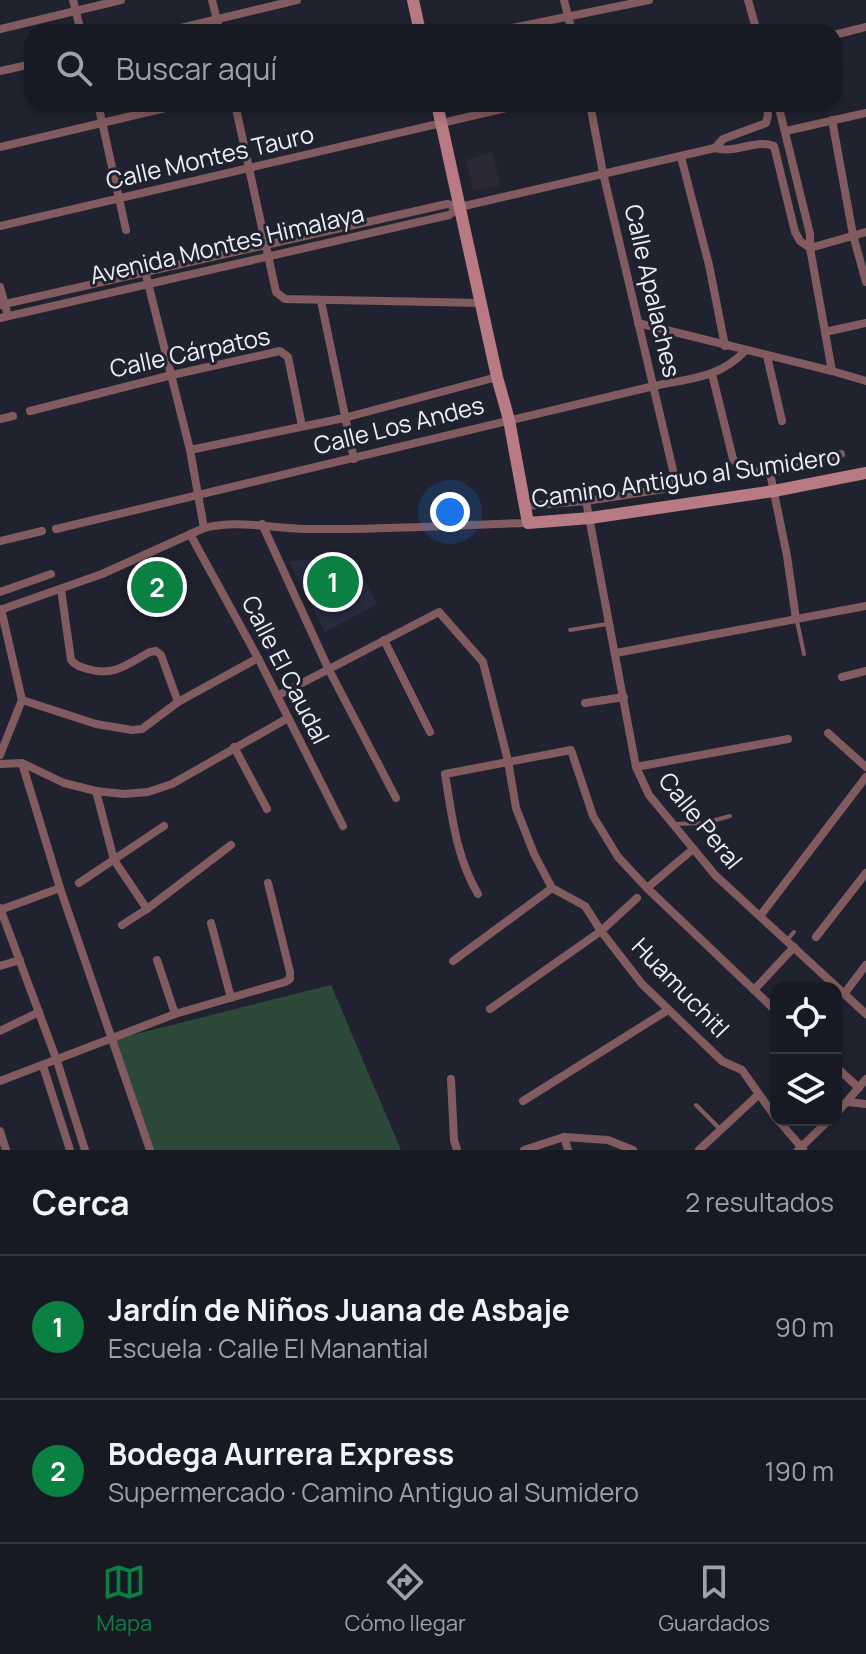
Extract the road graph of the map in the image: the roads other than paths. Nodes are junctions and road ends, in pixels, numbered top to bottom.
1 (73, 0) edge
2 (121, 0) edge
3 (212, 0) edge
4 (297, 0) edge
5 (413, 0) edge
6 (564, 0) edge
7 (649, 0) edge
8 (748, 0) edge
9 (76, 11) junction
10 (568, 15) junction
11 (217, 19) junction
12 (79, 24) edge
13 (197, 24) edge
14 (218, 24) edge
15 (418, 24) edge
16 (528, 24) edge
17 (570, 24) edge
18 (755, 24) edge
19 (866, 27) edge
20 (0, 29) edge
21 (842, 33) edge
22 (24, 66) edge
23 (0, 71) edge
24 (100, 112) edge
25 (150, 112) edge
26 (237, 112) edge
27 (439, 112) edge
28 (489, 112) edge
29 (592, 112) edge
30 (767, 112) edge
31 (780, 112) edge
32 (866, 113) edge
33 (832, 120) junction
34 (442, 123) junction
35 (103, 124) junction
36 (786, 131) junction
37 (0, 147) edge
38 (715, 148) junction
39 (681, 157) junction
40 (250, 169) junction
41 (603, 173) junction
42 (118, 200) junction
43 (460, 207) junction
44 (0, 226) edge
45 (126, 230) dead end
46 (866, 232) edge
47 (853, 235) junction
48 (266, 244) junction
49 (810, 248) junction
50 (269, 255) junction
51 (145, 271) junction
52 (866, 282) edge
53 (149, 284) junction
54 (0, 287) edge
55 (321, 301) junction
56 (481, 303) junction
57 (3, 304) edge
58 (4, 317) edge
59 (638, 323) junction
60 (866, 323) edge
61 (825, 332) junction
62 (725, 346) junction
63 (745, 351) junction
64 (767, 356) junction
65 (832, 371) junction
66 (712, 374) junction
67 (172, 375) junction
68 (497, 377) junction
69 (866, 381) edge
70 (654, 386) junction
71 (30, 411) dead end
72 (13, 416) dead end
73 (344, 418) junction
74 (0, 419) edge
75 (509, 420) junction
76 (782, 421) dead end
77 (302, 426) junction
78 (190, 450) junction
79 (841, 454) dead end
80 (354, 459) junction
81 (770, 473) junction
82 (866, 473) edge
83 (774, 491) junction
84 (198, 494) junction
85 (586, 501) junction
86 (526, 506) junction
87 (590, 518) junction
88 (528, 523) junction
89 (262, 524) junction
90 (204, 528) junction
91 (56, 529) dead end
92 (42, 531) dead end
93 (190, 534) junction
94 (0, 541) edge
95 (51, 574) dead end
96 (61, 589) junction
97 (0, 592) edge
98 (866, 606) edge
99 (0, 609) edge
100 (796, 619) junction
101 (610, 623) junction
102 (570, 630) dead end
103 (384, 640) junction
104 (616, 653) junction
105 (804, 654) dead end
106 (258, 658) junction
107 (328, 668) junction
108 (866, 671) edge
109 (842, 677) dead end
110 (277, 696) junction
111 (624, 697) junction
112 (22, 700) junction
113 (178, 702) junction
114 (585, 703) dead end
115 (288, 718) junction
116 (430, 732) dead end
117 (828, 733) dead end
118 (788, 739) dead end
119 (234, 747) junction
120 (0, 755) edge
121 (508, 761) junction
122 (22, 763) junction
123 (0, 764) edge
124 (636, 767) junction
125 (866, 767) edge
126 (866, 777) edge
127 (96, 791) junction
128 (396, 798) dead end
129 (267, 809) dead end
130 (730, 816) dead end
131 (705, 823) junction
132 (672, 824) junction
133 (164, 826) dead end
134 (343, 826) dead end
135 (722, 843) dead end
136 (231, 845) dead end
137 (692, 850) junction
138 (114, 860) junction
139 (866, 873) edge
140 (79, 883) dead end
141 (268, 883) dead end
142 (60, 888) junction
143 (552, 888) junction
144 (647, 888) junction
145 (478, 894) dead end
146 (637, 898) dead end
147 (0, 909) edge
148 (147, 909) junction
149 (760, 916) junction
150 (211, 923) dead end
151 (122, 925) dead end
152 (601, 931) junction
153 (794, 932) dead end
154 (816, 937) dead end
155 (787, 940) junction
156 (794, 947) junction
157 (20, 960) junction
158 (157, 960) dead end
159 (453, 961) dead end
160 (866, 965) edge
161 (0, 966) edge
162 (754, 990) junction
163 (844, 994) junction
164 (231, 998) junction
165 (770, 1005) edge
166 (490, 1009) dead end
167 (668, 1010) junction
168 (39, 1012) junction
169 (175, 1014) junction
170 (866, 1014) edge
171 (0, 1031) edge
172 (112, 1037) junction
173 (57, 1061) junction
174 (43, 1066) junction
175 (842, 1072) edge
176 (451, 1079) dead end
177 (866, 1079) edge
178 (0, 1081) edge
179 (859, 1088) junction
180 (758, 1095) junction
181 (523, 1101) dead end
182 (848, 1102) junction
183 (866, 1104) edge
184 (696, 1105) dead end
185 (842, 1108) edge
186 (770, 1110) edge
187 (783, 1126) edge
188 (823, 1126) edge
189 (720, 1129) junction
190 (0, 1131) edge
191 (564, 1137) junction
192 (629, 1148) edge
193 (801, 1149) edge
194 (6, 1150) edge
195 (70, 1150) edge
196 (85, 1150) edge
197 (150, 1150) edge
198 (457, 1150) edge
199 (524, 1150) edge
200 (568, 1150) edge
201 (699, 1150) edge

1 - 9 street
2 - 9 street
3 - 11 street
4 - 11 street
5 - 15 main road
6 - 10 street
7 - 10 street
8 - 18 street
9 - 12 street
9 - 20 street
10 - 16 street
10 - 17 street
11 - 13 street
11 - 14 street
19 - 21 street
22 - 23 street
24 - 35 street
25 - 35 street
26 - 40 street
27 - 34 main road
28 - 34 street, Calle Montes Tauro
29 - 41 street, Calle Apalaches
30 - 38 street, Avenida Montes Himalaya
31 - 36 street
32 - 33 street
33 - 36 street
33 - 47 street
34 - 40 street, Calle Montes Tauro
34 - 43 main road
35 - 37 street
35 - 42 street
36 - 49 street
38 - 39 street, Avenida Montes Himalaya
38 - 49 street, Avenida Montes Himalaya
39 - 41 street, Avenida Montes Himalaya
39 - 62 street
40 - 42 street, Calle Montes Tauro
40 - 48 street
41 - 43 street, Avenida Montes Himalaya
41 - 59 street, Calle Apalaches
42 - 44 street, Calle Montes Tauro
42 - 45 street
43 - 48 street, Avenida Montes Himalaya
43 - 50 street, Avenida Montes Himalaya
43 - 56 main road
46 - 47 street
47 - 49 street
47 - 52 street
48 - 50 street
48 - 51 street, Avenida Montes Himalaya
49 - 61 street
50 - 53 street, Avenida Montes Himalaya
50 - 55 street
51 - 53 street
51 - 57 street, Avenida Montes Himalaya
53 - 58 street, Avenida Montes Himalaya
53 - 67 street
54 - 57 street
55 - 56 street
55 - 73 street
56 - 68 main road
57 - 58 street
59 - 62 street
59 - 70 street, Calle Apalaches
60 - 61 street
61 - 65 street
62 - 63 street
63 - 64 street
63 - 66 street, Calle Los Andes
64 - 65 street
64 - 76 street
65 - 69 street
66 - 70 street, Calle Los Andes
66 - 81 street
67 - 71 street, Calle Cárpatos
67 - 77 street, Calle Cárpatos
67 - 78 street
68 - 73 street, Calle Los Andes
68 - 75 main road
70 - 75 street, Calle Los Andes
70 - 85 street, Calle Apalaches
72 - 74 street
73 - 77 street, Calle Los Andes
73 - 80 street
75 - 80 street, Calle Los Andes
75 - 86 main road
77 - 78 street, Calle Los Andes
78 - 84 street
79 - 81 street
80 - 84 street, Calle Los Andes
81 - 83 street
82 - 83 main road, Camino Antiguo al Sumidero
83 - 87 main road, Camino Antiguo al Sumidero
83 - 100 street
84 - 90 street
84 - 91 street, Calle Los Andes
85 - 86 street
85 - 87 street, Calle Peral
86 - 88 main road
87 - 88 main road, Camino Antiguo al Sumidero
87 - 101 street, Calle Peral
88 - 89 street, Camino Antiguo al Sumidero
89 - 90 street, Camino Antiguo al Sumidero
89 - 107 street
90 - 93 street, Camino Antiguo al Sumidero
92 - 94 street
93 - 96 street, Camino Antiguo al Sumidero
93 - 106 street, Calle El Caudal
95 - 97 street
96 - 99 street, Camino Antiguo al Sumidero
96 - 113 street
98 - 100 street
99 - 112 street
100 - 104 street
100 - 105 lane
101 - 102 lane
101 - 104 street, Calle Peral
103 - 107 street
103 - 116 street
103 - 121 street
104 - 111 street, Calle Peral
106 - 110 street, Calle El Caudal
106 - 113 street
107 - 110 street
107 - 128 street
108 - 109 street
110 - 115 street, Calle El Caudal
111 - 114 street
111 - 124 street, Calle Peral
112 - 113 street
112 - 120 street
115 - 119 street
115 - 134 street, Calle El Caudal
117 - 125 street
118 - 124 street
119 - 127 street
119 - 129 street
121 - 143 street
121 - 144 street
121 - 145 street
122 - 123 street
122 - 127 street
122 - 142 street
124 - 132 street, Calle Peral
126 - 149 street
127 - 138 street
130 - 131 lane
131 - 132 lane
131 - 135 lane
132 - 137 street, Calle Peral
133 - 138 street
136 - 148 street
137 - 144 street
137 - 149 street, Calle Peral
138 - 140 street
138 - 148 street
139 - 154 street
141 - 164 street
142 - 147 street
142 - 172 street
143 - 152 street, Huamuchitl
143 - 159 street
144 - 162 street
146 - 152 street
147 - 157 street
148 - 151 street
149 - 155 street, Calle Peral
150 - 164 street
152 - 166 street
152 - 167 street, Huamuchitl
153 - 155 lane
155 - 156 street, Calle Peral
156 - 162 street
156 - 163 street, Calle Peral
157 - 161 street
157 - 168 street
158 - 169 street
160 - 163 street
162 - 165 street
163 - 170 street, Calle Peral
164 - 169 street
167 - 180 street, Huamuchitl
167 - 181 street
168 - 171 street
168 - 173 street
169 - 172 street
172 - 173 street
172 - 197 street
173 - 174 street
173 - 196 street
174 - 178 street
174 - 195 street
175 - 179 street
176 - 198 street
177 - 179 street
179 - 182 street
180 - 186 street, Huamuchitl
180 - 189 street
182 - 183 street
182 - 185 street
184 - 189 lane
187 - 193 street, Huamuchitl
188 - 193 street
189 - 201 street
190 - 194 street
191 - 192 street
191 - 199 street
191 - 200 street

